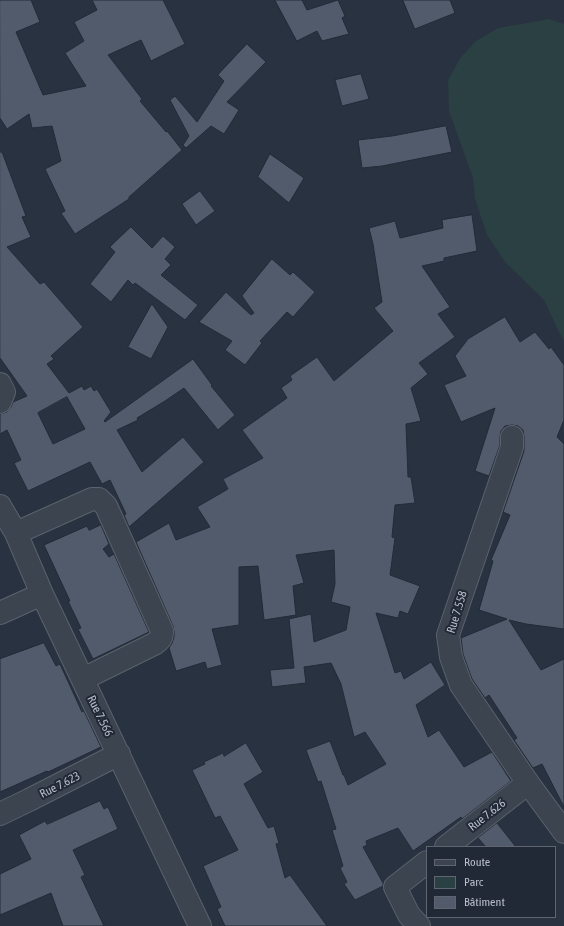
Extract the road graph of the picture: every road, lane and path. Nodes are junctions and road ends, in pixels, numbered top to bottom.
1 (0, 384) edge
2 (0, 402) edge
3 (512, 437) dead end
4 (0, 506) edge
5 (16, 533) junction
6 (42, 594) junction
7 (0, 613) edge
8 (83, 679) junction
9 (119, 754) junction
10 (528, 783) junction
11 (0, 814) edge
12 (564, 832) edge
13 (447, 846) edge
14 (426, 863) edge
15 (200, 926) edge
16 (419, 926) edge

1 - 2 street
3 - 10 street, Rue 7.558
4 - 5 street, Rue 7.566
5 - 6 street, Rue 7.566
5 - 8 street
6 - 7 street
6 - 8 street, Rue 7.566
8 - 9 street, Rue 7.566
9 - 11 street, Rue 7.623
9 - 15 street, Rue 7.566
10 - 12 street, Rue 7.558
10 - 13 street, Rue 7.626
14 - 16 street

